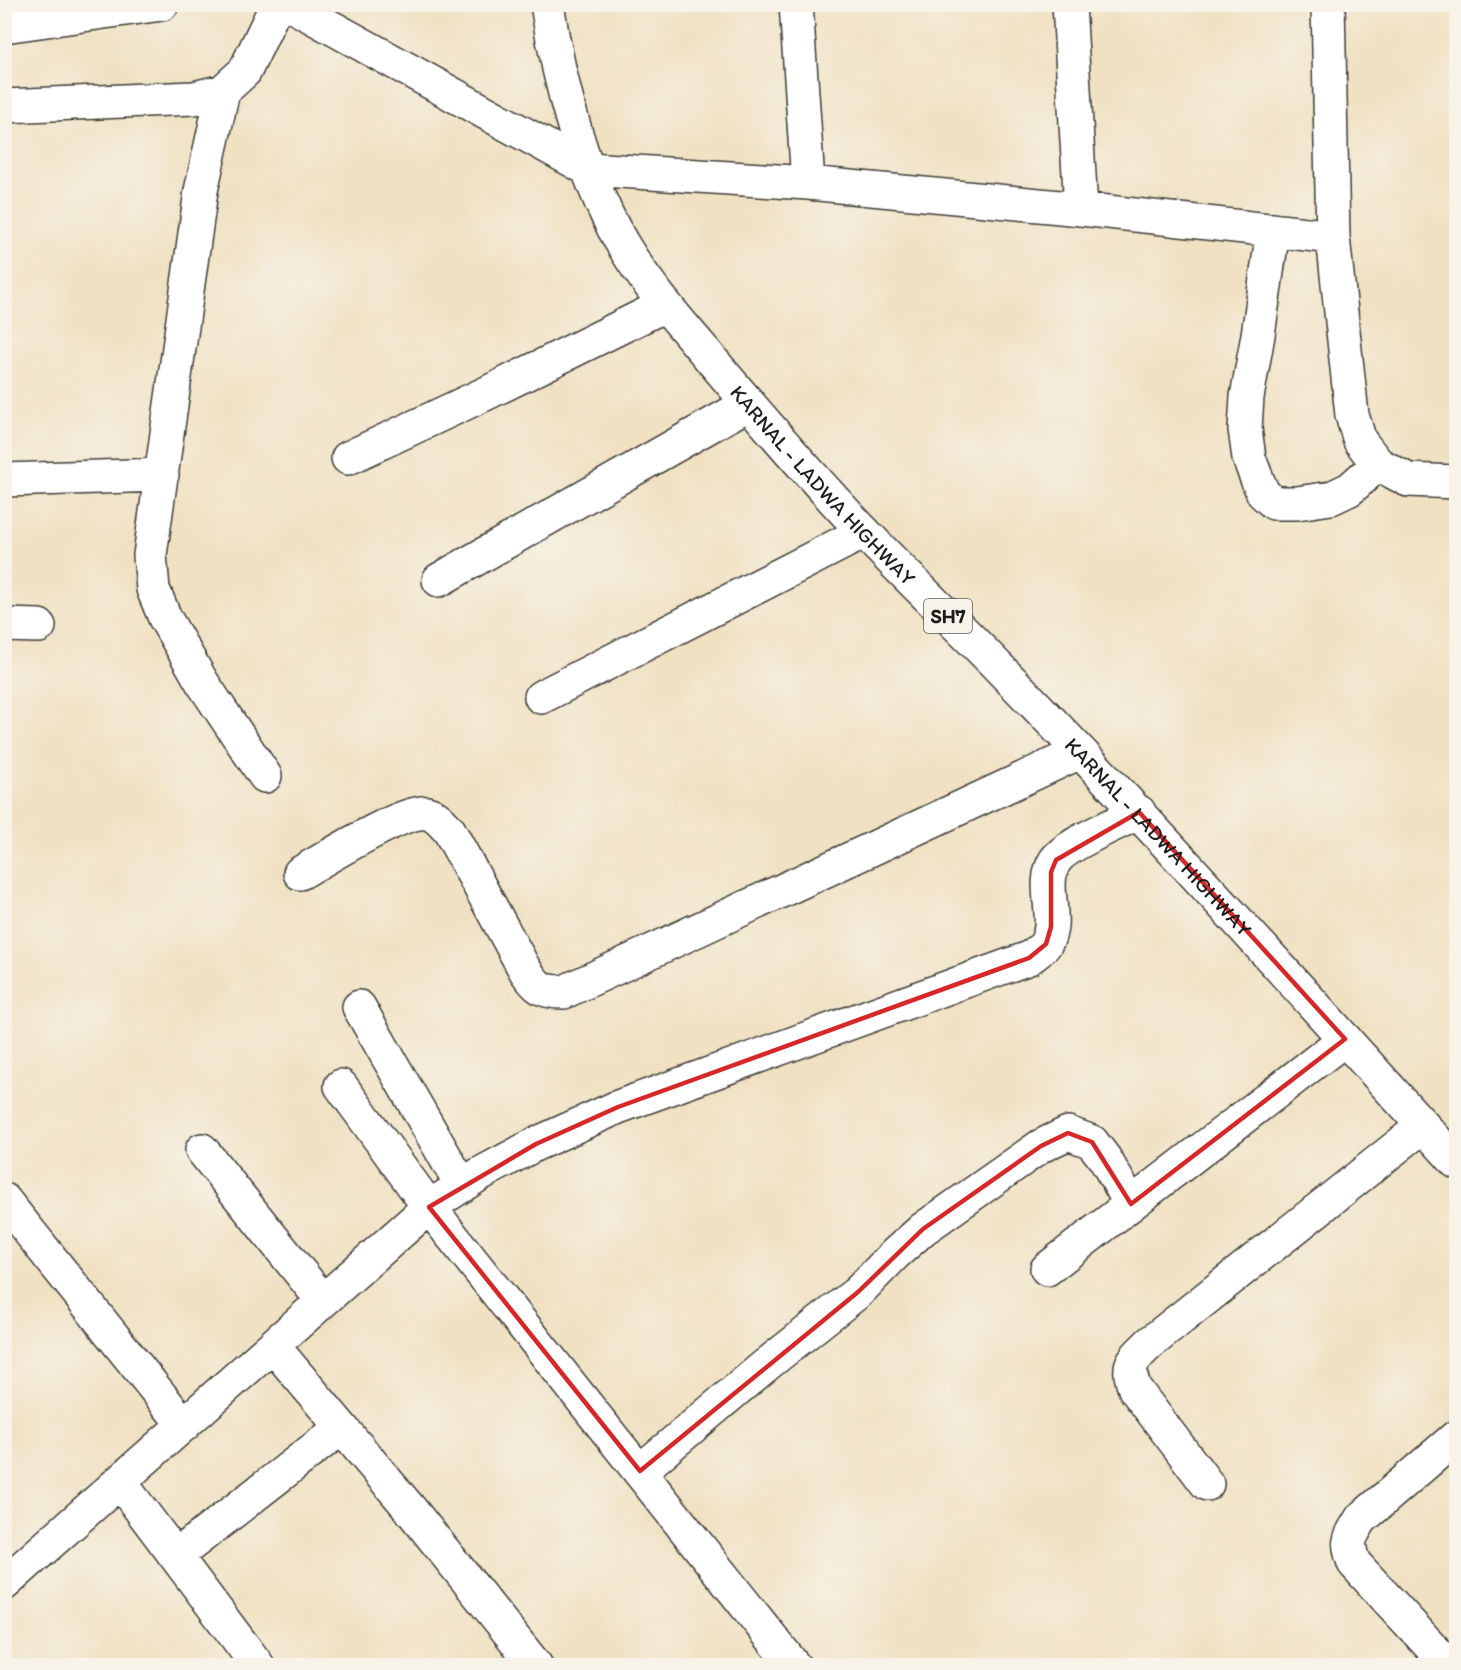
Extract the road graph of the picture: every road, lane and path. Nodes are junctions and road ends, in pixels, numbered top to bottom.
1 (162, 4) edge
2 (277, 4) edge
3 (289, 4) edge
4 (547, 4) edge
5 (796, 4) edge
6 (1069, 4) edge
7 (1328, 4) edge
8 (4, 26) edge
9 (223, 91) junction
10 (4, 106) edge
11 (588, 169) junction
12 (808, 183) junction
13 (1081, 209) junction
14 (1273, 230) junction
15 (1333, 237) junction
16 (666, 304) junction
17 (748, 404) junction
18 (348, 458) dead end
19 (1378, 464) junction
20 (162, 475) junction
21 (4, 480) edge
22 (1456, 482) edge
23 (864, 532) junction
24 (439, 580) dead end
25 (4, 625) edge
26 (39, 626) dead end
27 (541, 698) dead end
28 (1080, 752) junction
29 (265, 776) dead end
30 (1138, 812) junction
31 (300, 873) dead end
32 (360, 1007) dead end
33 (1345, 1039) junction
34 (341, 1086) dead end
35 (1424, 1126) junction
36 (202, 1150) dead end
37 (1456, 1162) edge
38 (462, 1185) junction
39 (4, 1200) edge
40 (1131, 1204) junction
41 (429, 1207) junction
42 (1047, 1269) dead end
43 (323, 1301) junction
44 (273, 1346) junction
45 (184, 1425) junction
46 (341, 1428) junction
47 (1456, 1437) edge
48 (640, 1472) junction
49 (120, 1482) junction
50 (1207, 1484) dead end
51 (176, 1556) junction
52 (10, 1568) edge
53 (258, 1665) edge
54 (536, 1665) edge
55 (794, 1665) edge
56 (1449, 1665) edge

1 - 8 street
2 - 9 street
3 - 11 street
4 - 11 street, KARNAL - LADWA HIGHWAY / SH7
5 - 12 street
6 - 13 street
7 - 15 street
9 - 10 street
9 - 20 street
11 - 12 street
11 - 16 street, KARNAL - LADWA HIGHWAY / SH7
12 - 13 street
13 - 14 street
14 - 15 street
14 - 19 street
15 - 19 street
16 - 17 street, KARNAL - LADWA HIGHWAY / SH7
16 - 18 street
17 - 23 street, KARNAL - LADWA HIGHWAY / SH7
17 - 24 street
19 - 22 street
20 - 21 street
20 - 29 street
23 - 27 street
23 - 28 street, KARNAL - LADWA HIGHWAY / SH7
25 - 26 street
28 - 30 street, KARNAL - LADWA HIGHWAY / SH7
28 - 31 street
30 - 33 street, KARNAL - LADWA HIGHWAY / SH7
30 - 38 street
32 - 38 street
33 - 35 street, KARNAL - LADWA HIGHWAY / SH7
33 - 40 street
34 - 41 street
35 - 37 street, KARNAL - LADWA HIGHWAY / SH7
35 - 50 street
36 - 43 street
38 - 41 street
39 - 45 street
40 - 42 street
40 - 48 street
41 - 43 street
41 - 48 street
43 - 44 street
44 - 45 street
44 - 46 street
45 - 49 street
46 - 51 street
46 - 54 street
47 - 56 street
48 - 55 street
49 - 51 street
49 - 52 street
51 - 53 street

